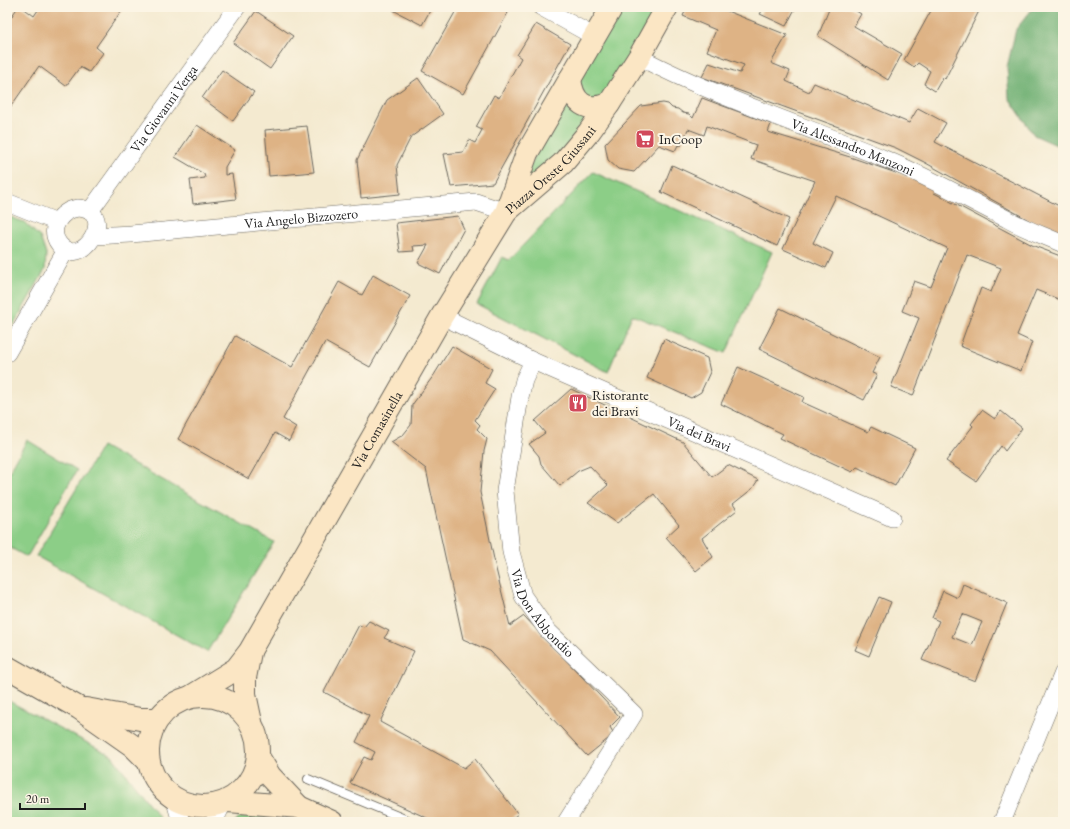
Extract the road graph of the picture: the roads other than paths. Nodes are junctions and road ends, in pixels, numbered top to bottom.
1 (238, 7) edge
2 (541, 7) edge
3 (612, 7) edge
4 (667, 7) edge
5 (595, 37) junction
6 (639, 57) junction
7 (570, 79) junction
8 (609, 104) junction
9 (7, 202) edge
10 (90, 211) junction
11 (506, 212) junction
12 (57, 222) junction
13 (94, 236) junction
14 (1063, 244) edge
15 (66, 250) junction
16 (442, 316) junction
17 (7, 353) edge
18 (533, 361) junction
19 (892, 518) dead end
20 (250, 651) junction
21 (7, 667) edge
22 (1063, 673) edge
23 (192, 696) junction
24 (79, 708) junction
25 (158, 719) junction
26 (251, 722) junction
27 (258, 758) junction
28 (148, 761) junction
29 (308, 779) dead end
30 (174, 798) junction
31 (299, 807) junction
32 (221, 809) edge
33 (181, 822) edge
34 (332, 822) edge
35 (412, 822) edge
36 (566, 822) edge
37 (1002, 822) edge

1 - 10 street, Via Giovanni Verga
2 - 5 street
3 - 5 street, Piazza Oreste Giussani
4 - 6 street, Piazza Oreste Giussani
5 - 7 street, Piazza Oreste Giussani
6 - 8 street, Piazza Oreste Giussani
6 - 14 street, Via Alessandro Manzoni
7 - 8 street, Piazza Oreste Giussani
7 - 11 street, Piazza Oreste Giussani
8 - 11 street, Piazza Oreste Giussani
9 - 12 street
10 - 12 street
10 - 13 street
11 - 13 street, Via Angelo Bizzozero
11 - 16 street, Via Comasinella
12 - 15 street
13 - 15 street
15 - 17 street
16 - 18 street, Via dei Bravi
16 - 20 street, Via Comasinella
18 - 19 street, Via dei Bravi
18 - 36 street, Via Don Abbondio
20 - 23 street, Via Comasinella
20 - 26 street, Via Comasinella
21 - 24 street
22 - 37 street
23 - 25 street
23 - 26 street
24 - 25 street
24 - 28 street
25 - 28 street
26 - 27 street
27 - 31 street
27 - 32 street
28 - 30 street
29 - 35 lane
30 - 32 street
30 - 33 street
31 - 32 street
31 - 34 street

